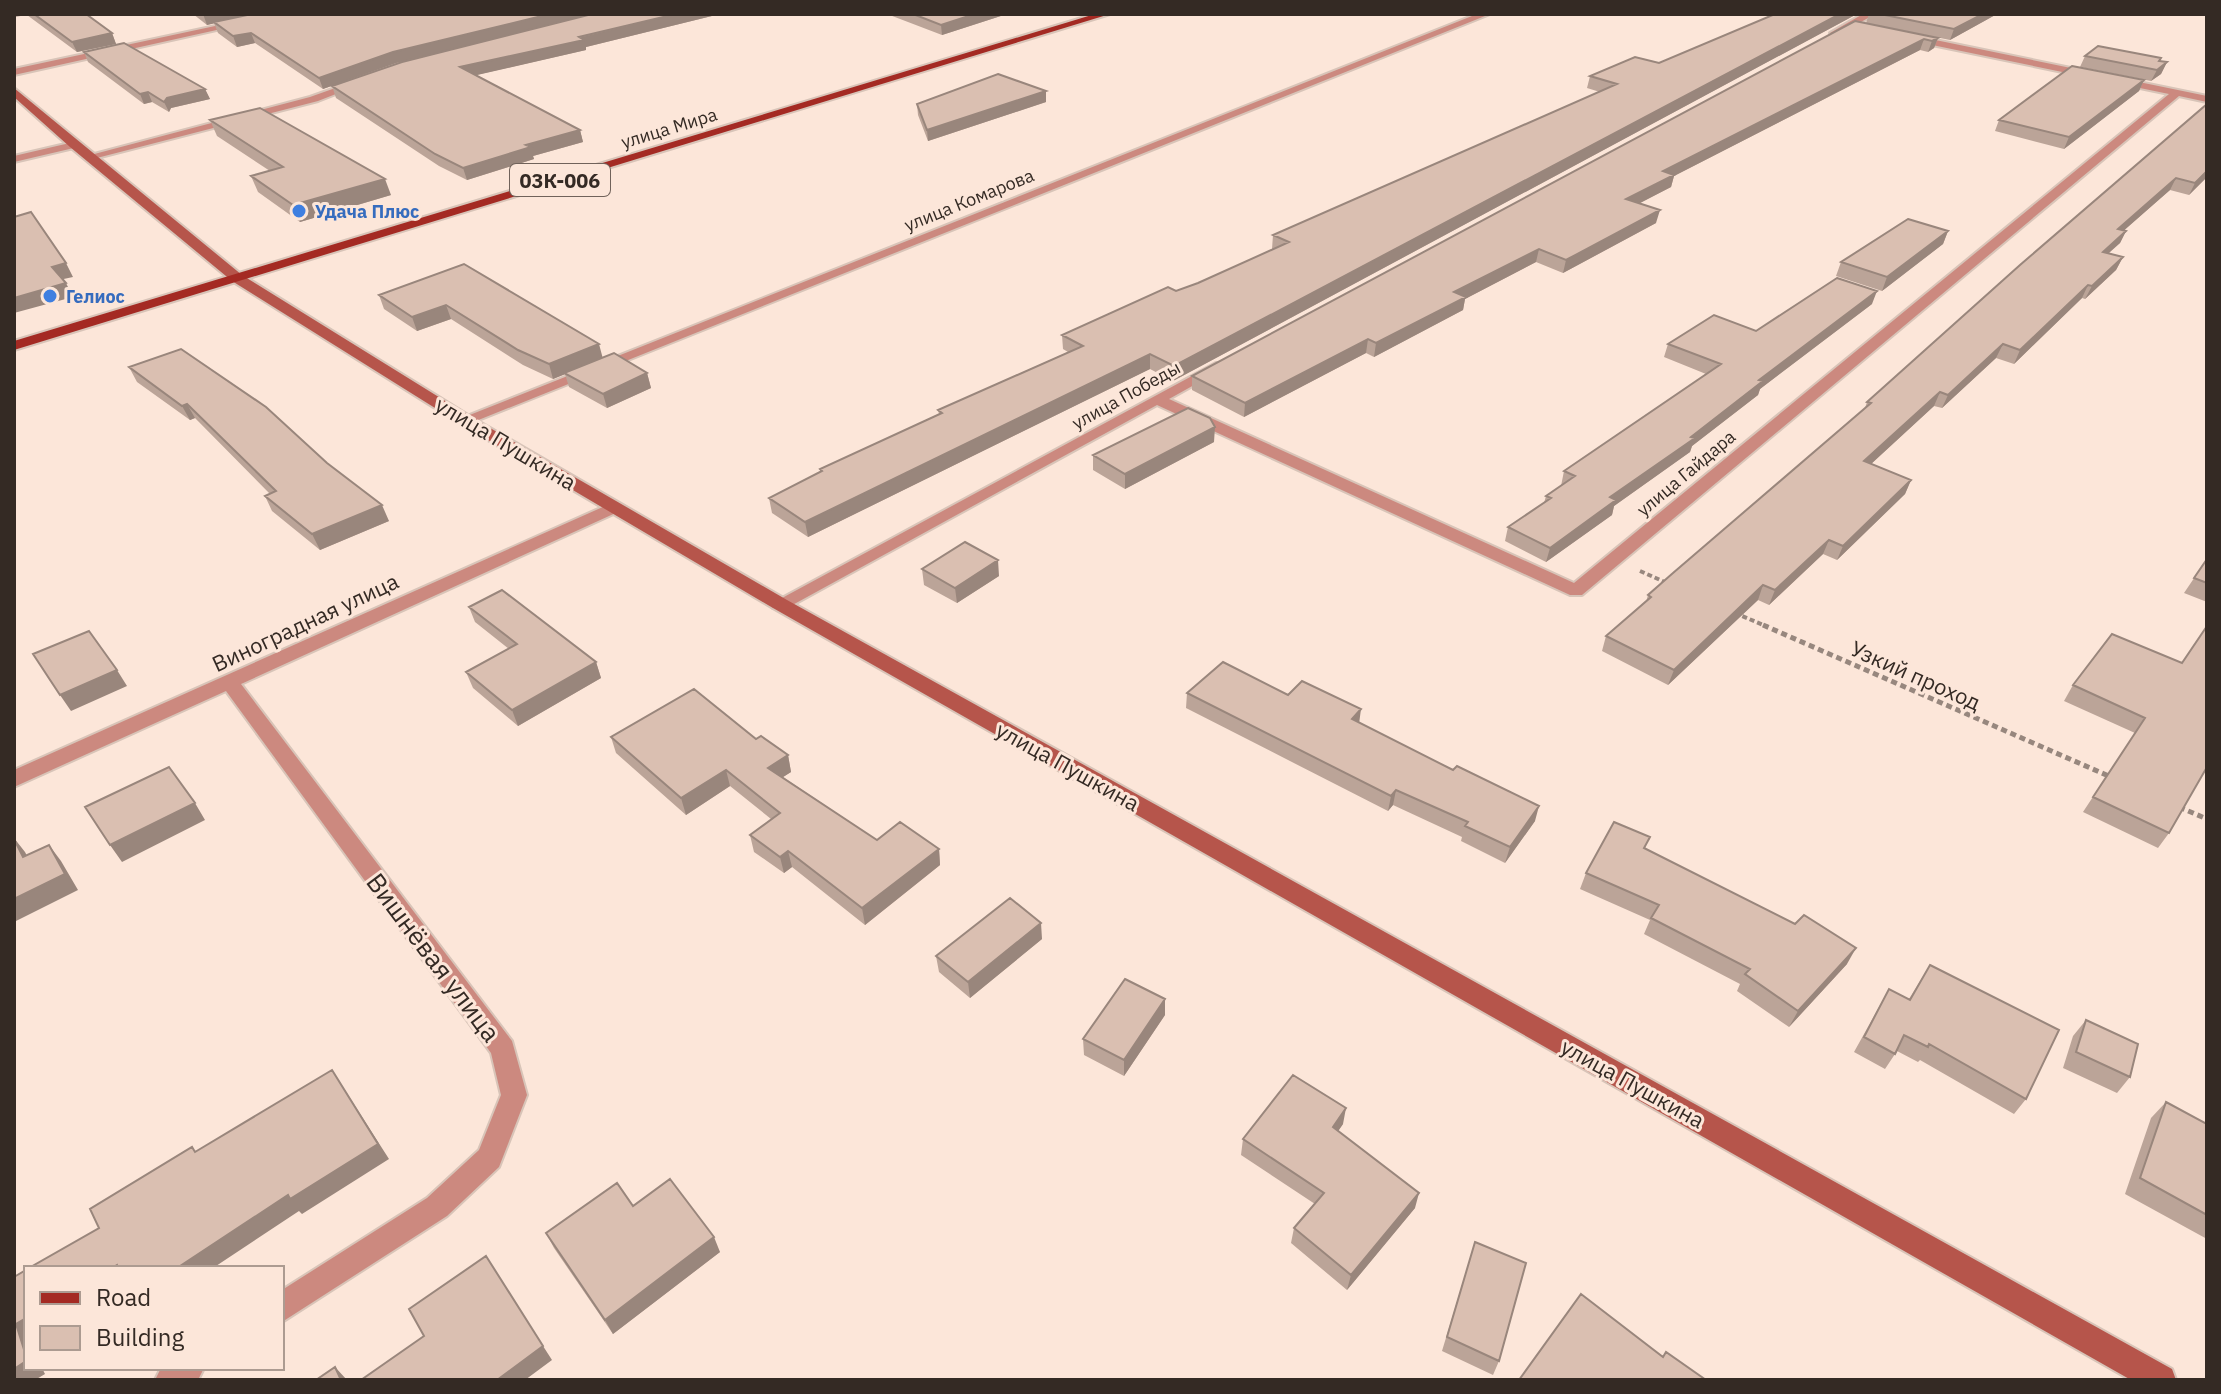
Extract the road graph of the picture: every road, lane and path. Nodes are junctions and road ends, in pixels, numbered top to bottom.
1 (284, 14) edge
2 (1105, 14) edge
3 (1485, 14) edge
4 (1870, 14) edge
5 (1848, 25) junction
6 (1864, 28) edge
7 (1895, 35) edge
8 (1821, 40) edge
9 (14, 72) edge
10 (369, 80) edge
11 (14, 91) edge
12 (2177, 93) junction
13 (2207, 99) edge
14 (74, 145) junction
15 (89, 157) junction
16 (14, 159) edge
17 (237, 278) junction
18 (14, 346) edge
19 (1226, 361) edge
20 (1156, 399) junction
21 (465, 420) junction
22 (614, 507) junction
23 (1613, 560) junction
24 (1671, 585) edge
25 (780, 604) junction
26 (1729, 610) edge
27 (230, 683) junction
28 (14, 779) edge
29 (2120, 781) edge
30 (2178, 807) edge
31 (2207, 819) edge
32 (284, 1306) edge
33 (2161, 1380) edge

1 - 9 street
2 - 17 main road, улица Мира / 03К-006
3 - 21 street, улица Комарова
4 - 5 street
5 - 6 street
5 - 8 street
7 - 12 street
10 - 15 street
11 - 14 street, улица Пушкина
12 - 13 street
12 - 23 street, улица Гайдара
14 - 15 street, улица Пушкина
14 - 16 street
15 - 17 street, улица Пушкина
17 - 18 main road, улица Мира / 03К-006
17 - 21 street, улица Пушкина
19 - 20 street, улица Победы
20 - 23 street, улица Гайдара
20 - 25 street, улица Победы
21 - 22 street, улица Пушкина
22 - 25 street, улица Пушкина
22 - 27 street, Виноградная улица
23 - 24 path
25 - 33 street, улица Пушкина
26 - 29 path, Узкий проход
27 - 28 street, Виноградная улица
27 - 32 street, Вишнёвая улица
30 - 31 path

